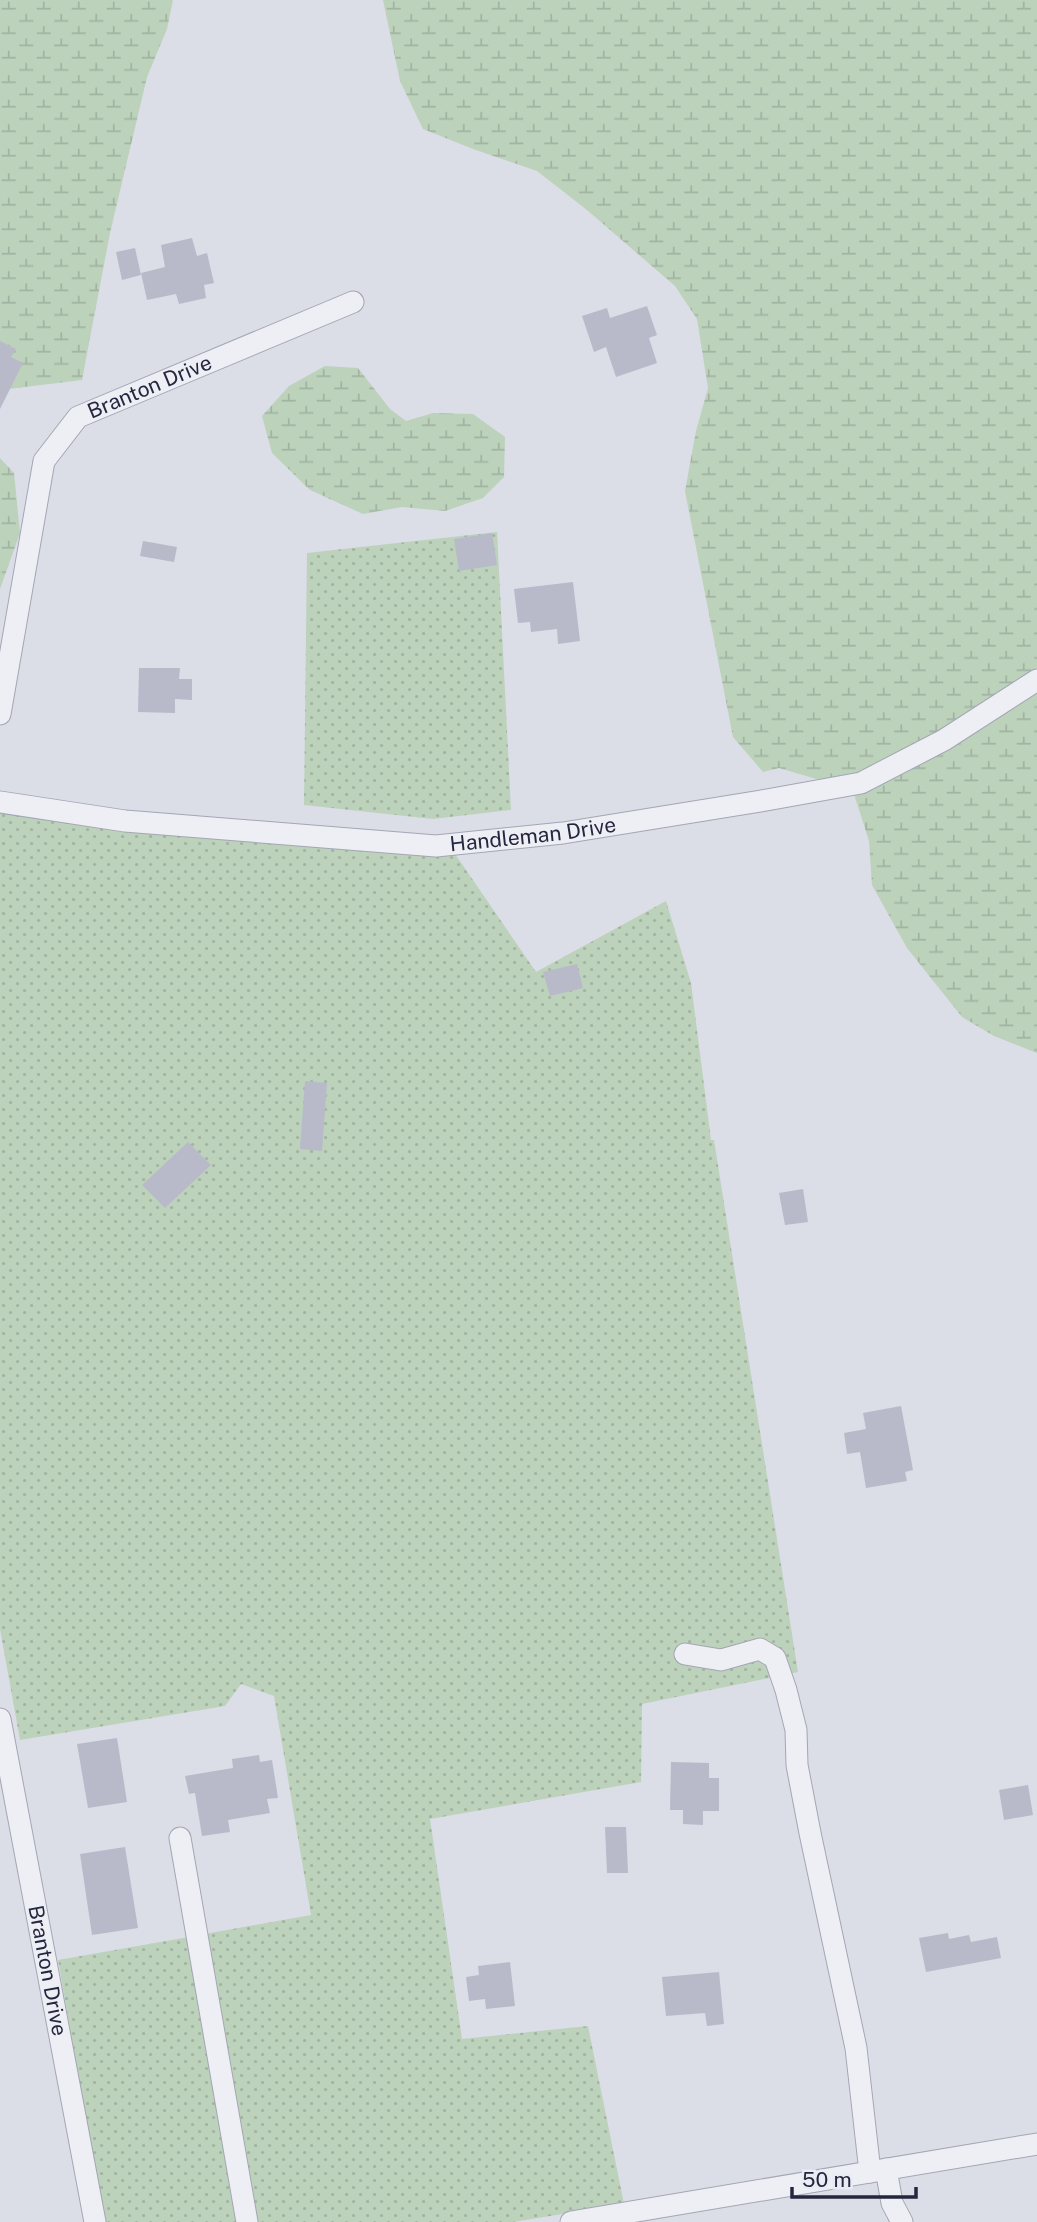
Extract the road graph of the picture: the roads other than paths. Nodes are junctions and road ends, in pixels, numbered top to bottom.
1 (354, 302) dead end
2 (1037, 680) edge
3 (0, 713) edge
4 (0, 802) edge
5 (685, 1654) dead end
6 (0, 1719) edge
7 (180, 1838) dead end
8 (1037, 2144) edge
9 (878, 2171) junction
10 (95, 2222) edge
11 (247, 2222) edge
12 (572, 2222) edge
13 (902, 2222) edge

1 - 3 street, Branton Drive
2 - 4 street, Handleman Drive
5 - 9 street
6 - 10 street, Branton Drive
7 - 11 street
8 - 9 street
9 - 12 street
9 - 13 street

